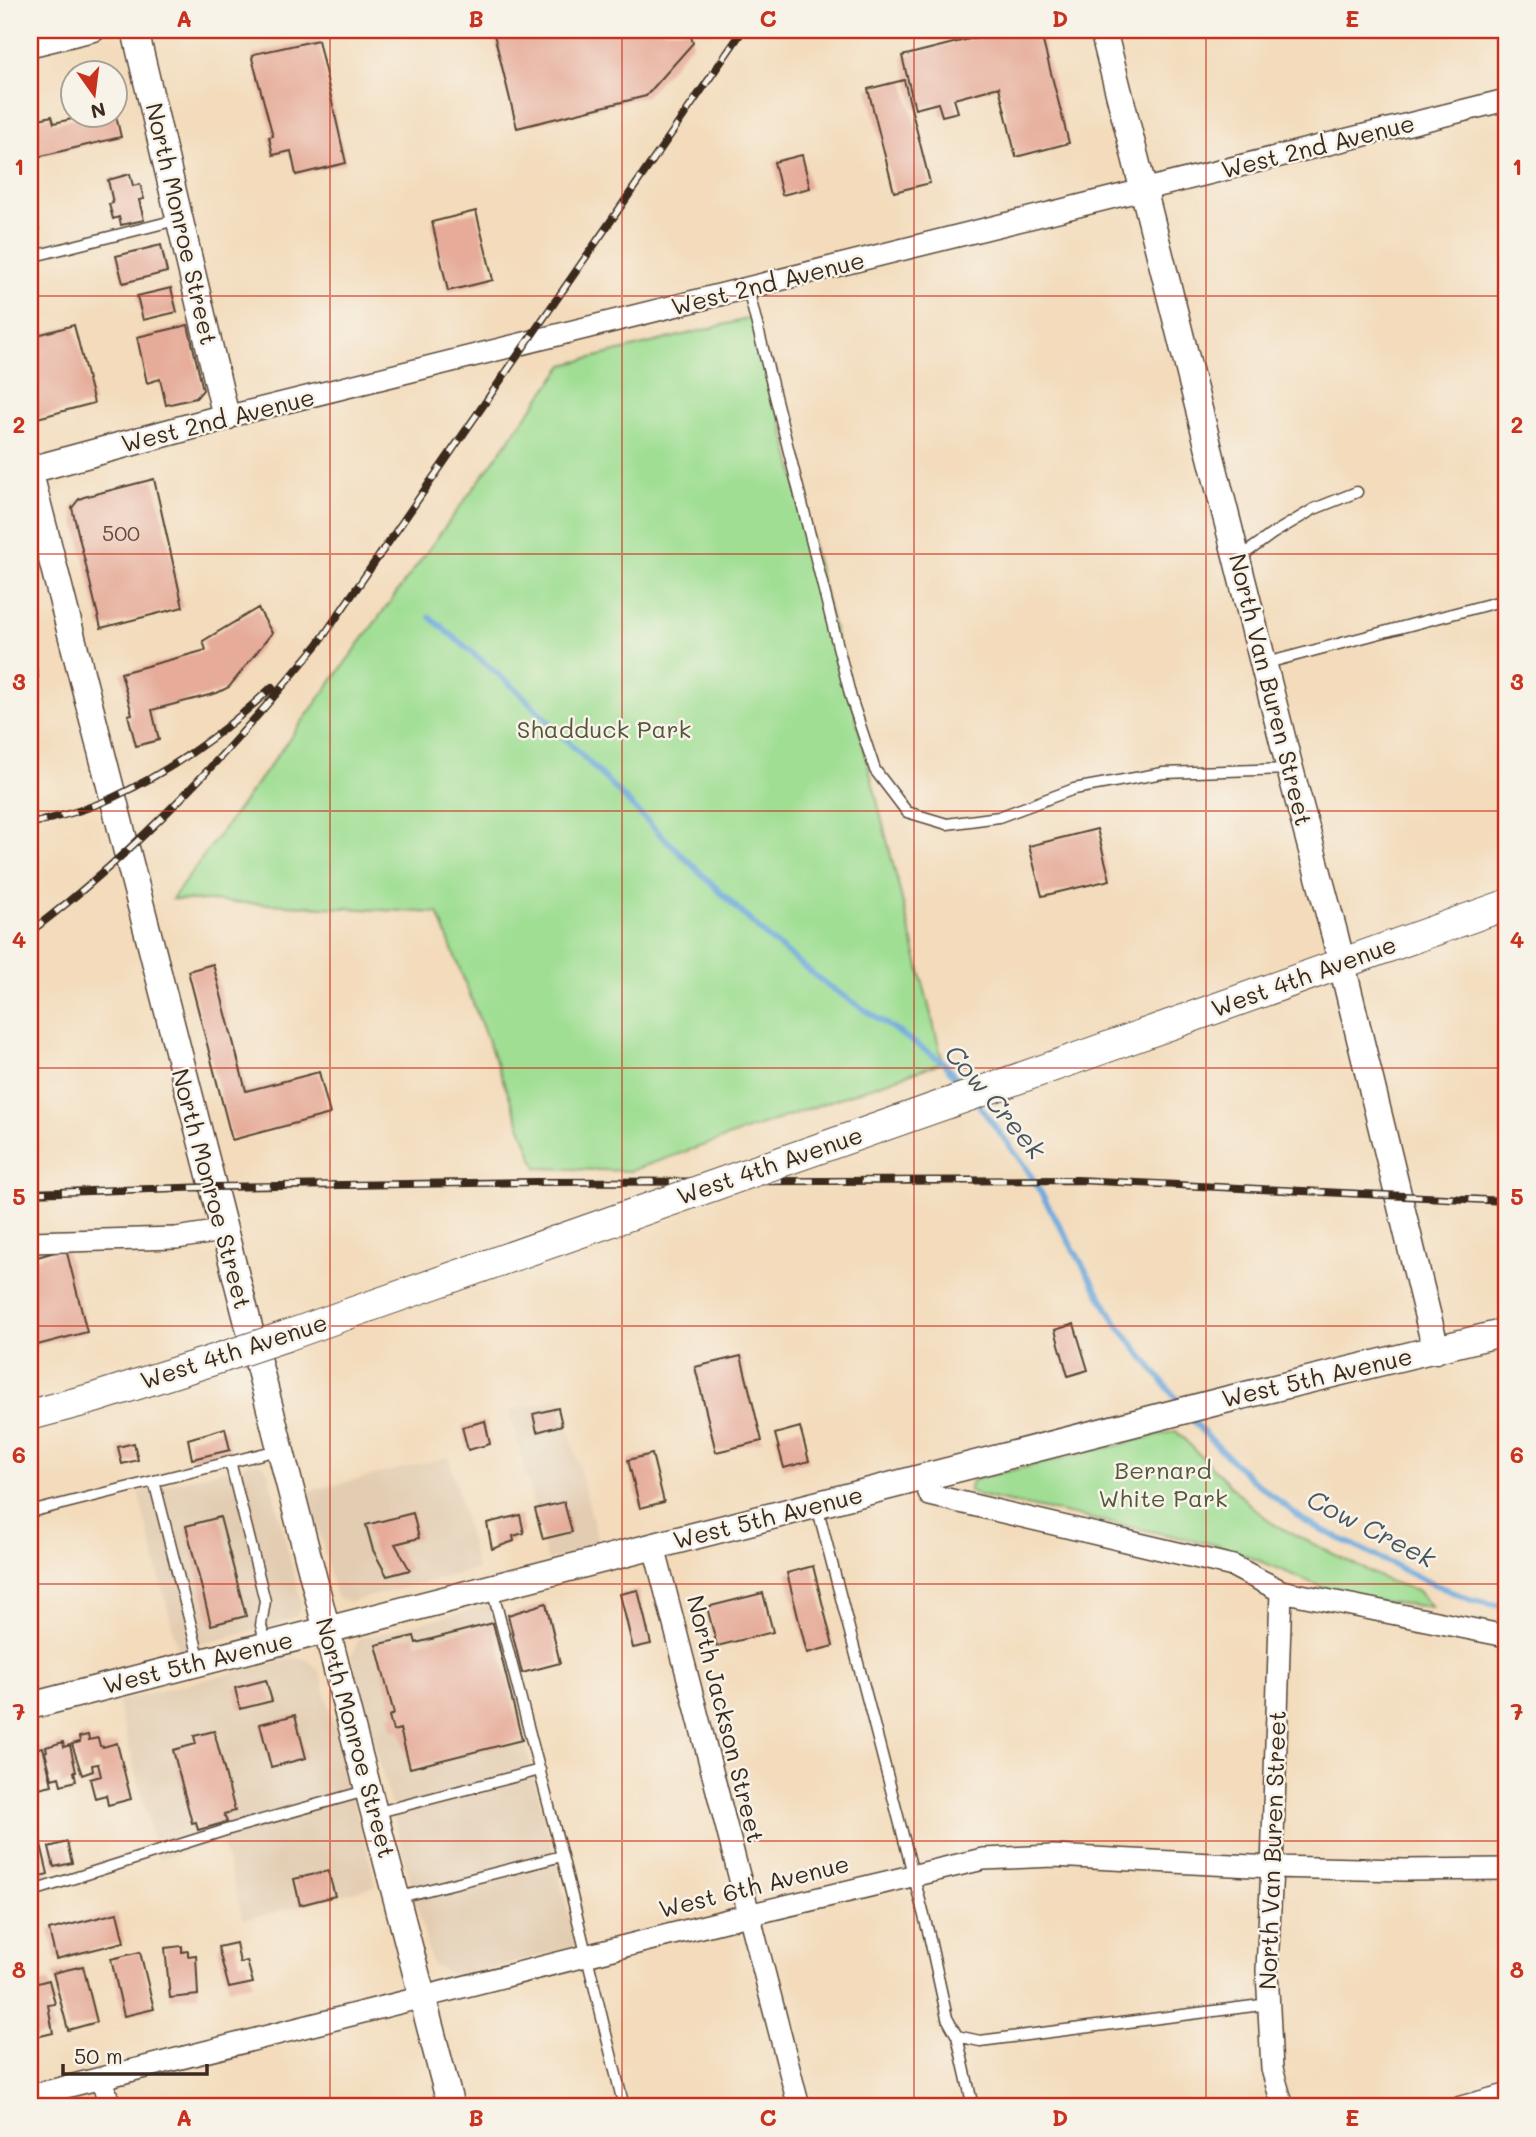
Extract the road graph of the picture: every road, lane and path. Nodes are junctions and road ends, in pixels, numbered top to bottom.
1 (95, 30) edge
2 (135, 30) edge
3 (1103, 30) edge
4 (30, 46) edge
5 (1506, 100) edge
6 (1144, 191) junction
7 (180, 219) junction
8 (30, 257) edge
9 (748, 289) junction
10 (226, 417) junction
11 (30, 472) edge
12 (1357, 492) dead end
13 (1237, 560) junction
14 (1501, 601) dead end
15 (1263, 664) junction
16 (1290, 769) junction
17 (1506, 905) edge
18 (1342, 964) junction
19 (222, 1231) junction
20 (30, 1242) edge
21 (1506, 1332) edge
22 (1436, 1350) junction
23 (30, 1415) edge
24 (281, 1449) junction
25 (230, 1461) junction
26 (924, 1479) junction
27 (154, 1481) junction
28 (817, 1506) junction
29 (30, 1512) edge
30 (654, 1547) junction
31 (492, 1589) junction
32 (1281, 1591) junction
33 (327, 1630) junction
34 (1506, 1636) edge
35 (266, 1646) junction
36 (200, 1663) junction
37 (30, 1706) edge
38 (540, 1770) junction
39 (372, 1802) junction
40 (562, 1856) junction
41 (1272, 1867) junction
42 (1506, 1869) edge
43 (913, 1874) junction
44 (30, 1892) edge
45 (396, 1898) junction
46 (748, 1915) junction
47 (587, 1955) junction
48 (422, 1998) junction
49 (1269, 2004) junction
50 (957, 2036) junction
51 (102, 2078) junction
52 (1506, 2095) edge
53 (30, 2096) edge
54 (110, 2107) edge
55 (451, 2107) edge
56 (624, 2107) edge
57 (799, 2107) edge
58 (973, 2107) edge
59 (1283, 2107) edge
60 (1461, 2107) edge

1 - 4 street
2 - 7 street, North Monroe Street
3 - 6 street, North Van Buren Street
5 - 6 street, West 2nd Avenue
6 - 9 street, West 2nd Avenue
6 - 13 street, North Van Buren Street
7 - 8 lane
7 - 10 street, North Monroe Street
9 - 10 street, West 2nd Avenue
9 - 16 lane
10 - 11 street, West 2nd Avenue
11 - 19 street, North Monroe Street
12 - 13 lane
13 - 15 street, North Van Buren Street
14 - 15 lane
15 - 16 street, North Van Buren Street
16 - 18 street, North Van Buren Street
17 - 18 main road, West 4th Avenue
18 - 22 street, North Van Buren Street
18 - 23 main road, West 4th Avenue, bridge
19 - 20 street
19 - 24 street, North Monroe Street
21 - 22 street, West 5th Avenue
22 - 26 street, West 5th Avenue
24 - 25 lane
24 - 33 street, North Monroe Street
25 - 27 lane
25 - 35 lane
26 - 28 street, West 5th Avenue
26 - 32 street
27 - 29 lane
27 - 36 lane
28 - 30 street, West 5th Avenue
28 - 43 lane
30 - 31 street, West 5th Avenue
30 - 46 street, North Jackson Street
31 - 33 street, West 5th Avenue
31 - 38 lane
32 - 34 street
32 - 41 street, North Van Buren Street
33 - 35 street, West 5th Avenue
33 - 39 street, North Monroe Street
35 - 36 street, West 5th Avenue
36 - 37 street, West 5th Avenue
38 - 39 lane
38 - 40 lane
39 - 44 lane
39 - 45 street, North Monroe Street
40 - 45 lane
40 - 47 lane
41 - 42 street, West 6th Avenue
41 - 43 street, West 6th Avenue
41 - 49 street, North Van Buren Street
43 - 46 street, West 6th Avenue
43 - 50 lane
45 - 48 street, North Monroe Street
46 - 47 street, West 6th Avenue
46 - 57 street, North Jackson Street
47 - 48 street, West 6th Avenue
47 - 56 lane
48 - 51 street, West 6th Avenue
48 - 55 street, North Monroe Street
49 - 50 lane
49 - 59 street, North Van Buren Street
50 - 58 lane
51 - 53 street, West 6th Avenue
51 - 54 street
52 - 60 street

